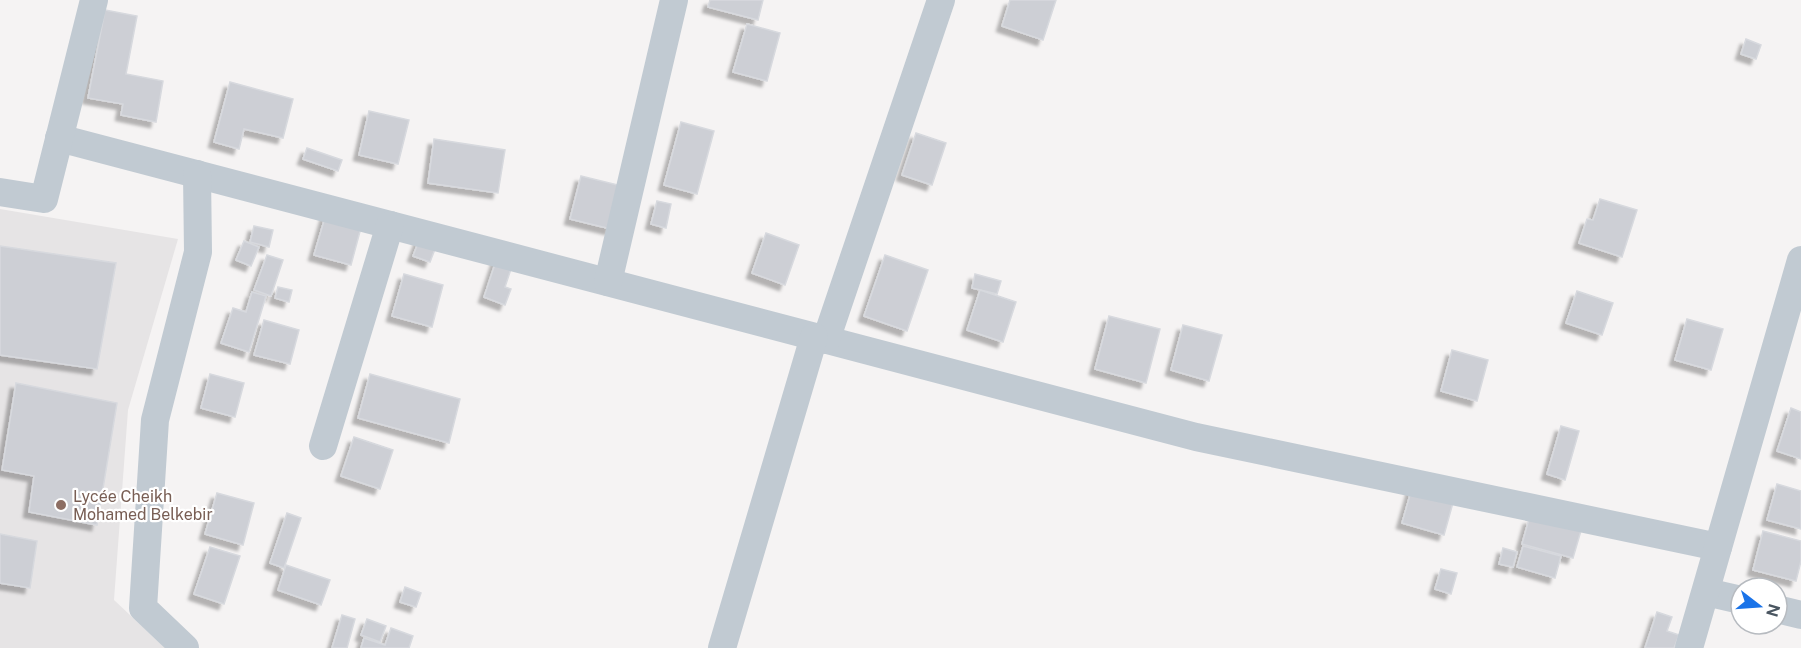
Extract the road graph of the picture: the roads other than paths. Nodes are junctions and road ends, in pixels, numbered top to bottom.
1 (94, 0) edge
2 (674, 0) edge
3 (941, 0) edge
4 (59, 138) junction
5 (197, 174) junction
6 (0, 192) edge
7 (390, 225) junction
8 (1801, 260) edge
9 (608, 282) junction
10 (820, 338) junction
11 (1788, 345) edge
12 (323, 446) dead end
13 (1718, 547) junction
14 (1706, 592) junction
15 (1729, 597) edge
16 (185, 648) edge
17 (722, 648) edge
18 (1689, 648) edge

1 - 4 street
2 - 9 street
3 - 10 street
4 - 5 street
4 - 6 street
5 - 7 street
5 - 16 street
7 - 9 street
7 - 12 street
8 - 11 street
9 - 10 street
10 - 13 street
10 - 17 street
11 - 13 street
13 - 14 street
14 - 15 street
14 - 18 street

